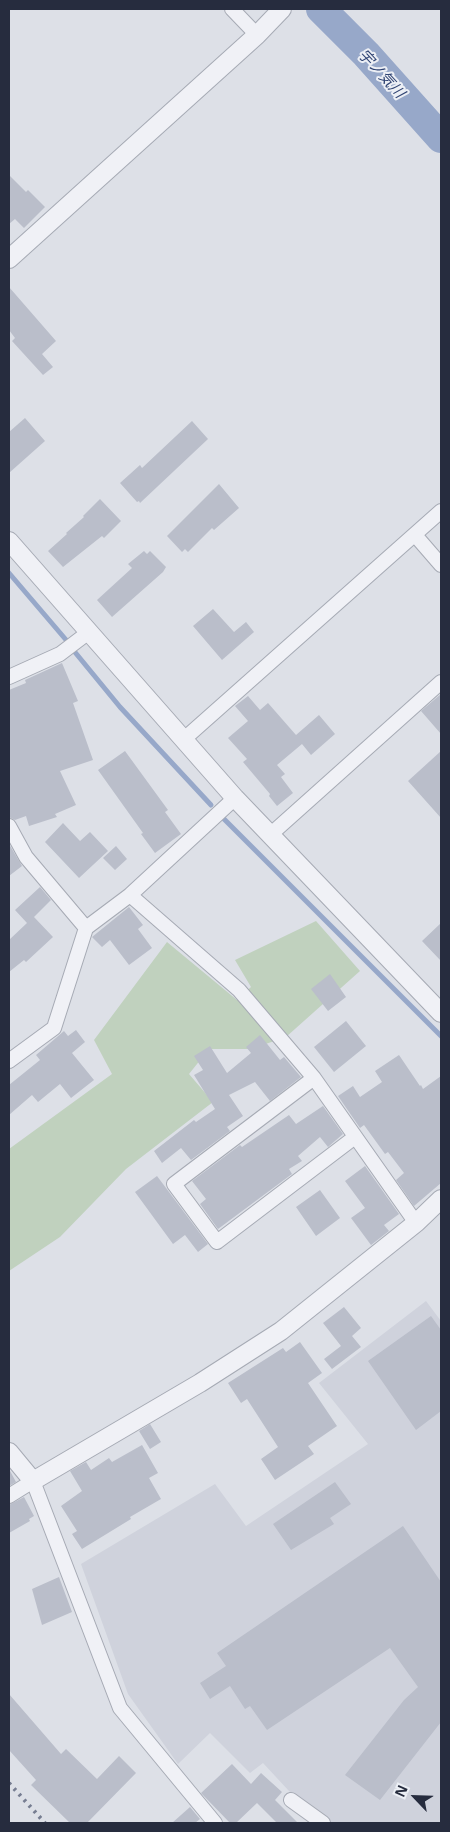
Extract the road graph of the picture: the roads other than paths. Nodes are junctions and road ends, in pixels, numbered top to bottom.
1 (232, 9) edge
2 (282, 9) edge
3 (259, 33) junction
4 (9, 259) edge
5 (441, 511) edge
6 (415, 535) junction
7 (9, 541) edge
8 (441, 565) edge
9 (90, 632) junction
10 (9, 677) edge
11 (441, 682) edge
12 (183, 740) junction
13 (235, 798) junction
14 (9, 826) edge
15 (270, 835) junction
16 (130, 896) junction
17 (86, 928) junction
18 (441, 1013) edge
19 (9, 1061) edge
20 (314, 1078) junction
21 (355, 1137) junction
22 (441, 1199) edge
23 (416, 1223) junction
24 (9, 1452) edge
25 (33, 1481) junction
26 (9, 1496) edge
27 (291, 1800) dead end
28 (319, 1822) edge
29 (215, 1823) edge

1 - 3 street
2 - 3 street
3 - 4 street
5 - 6 street
6 - 8 street
6 - 12 street
7 - 9 street
9 - 10 street
9 - 12 street
11 - 15 street
12 - 13 street
13 - 15 street
13 - 16 street
14 - 17 street
15 - 18 street
16 - 17 street
16 - 20 street
17 - 19 street
20 - 21 street
20 - 21 street
21 - 23 street
22 - 23 street
23 - 25 street
24 - 25 street
25 - 26 street
25 - 29 street
27 - 28 street

